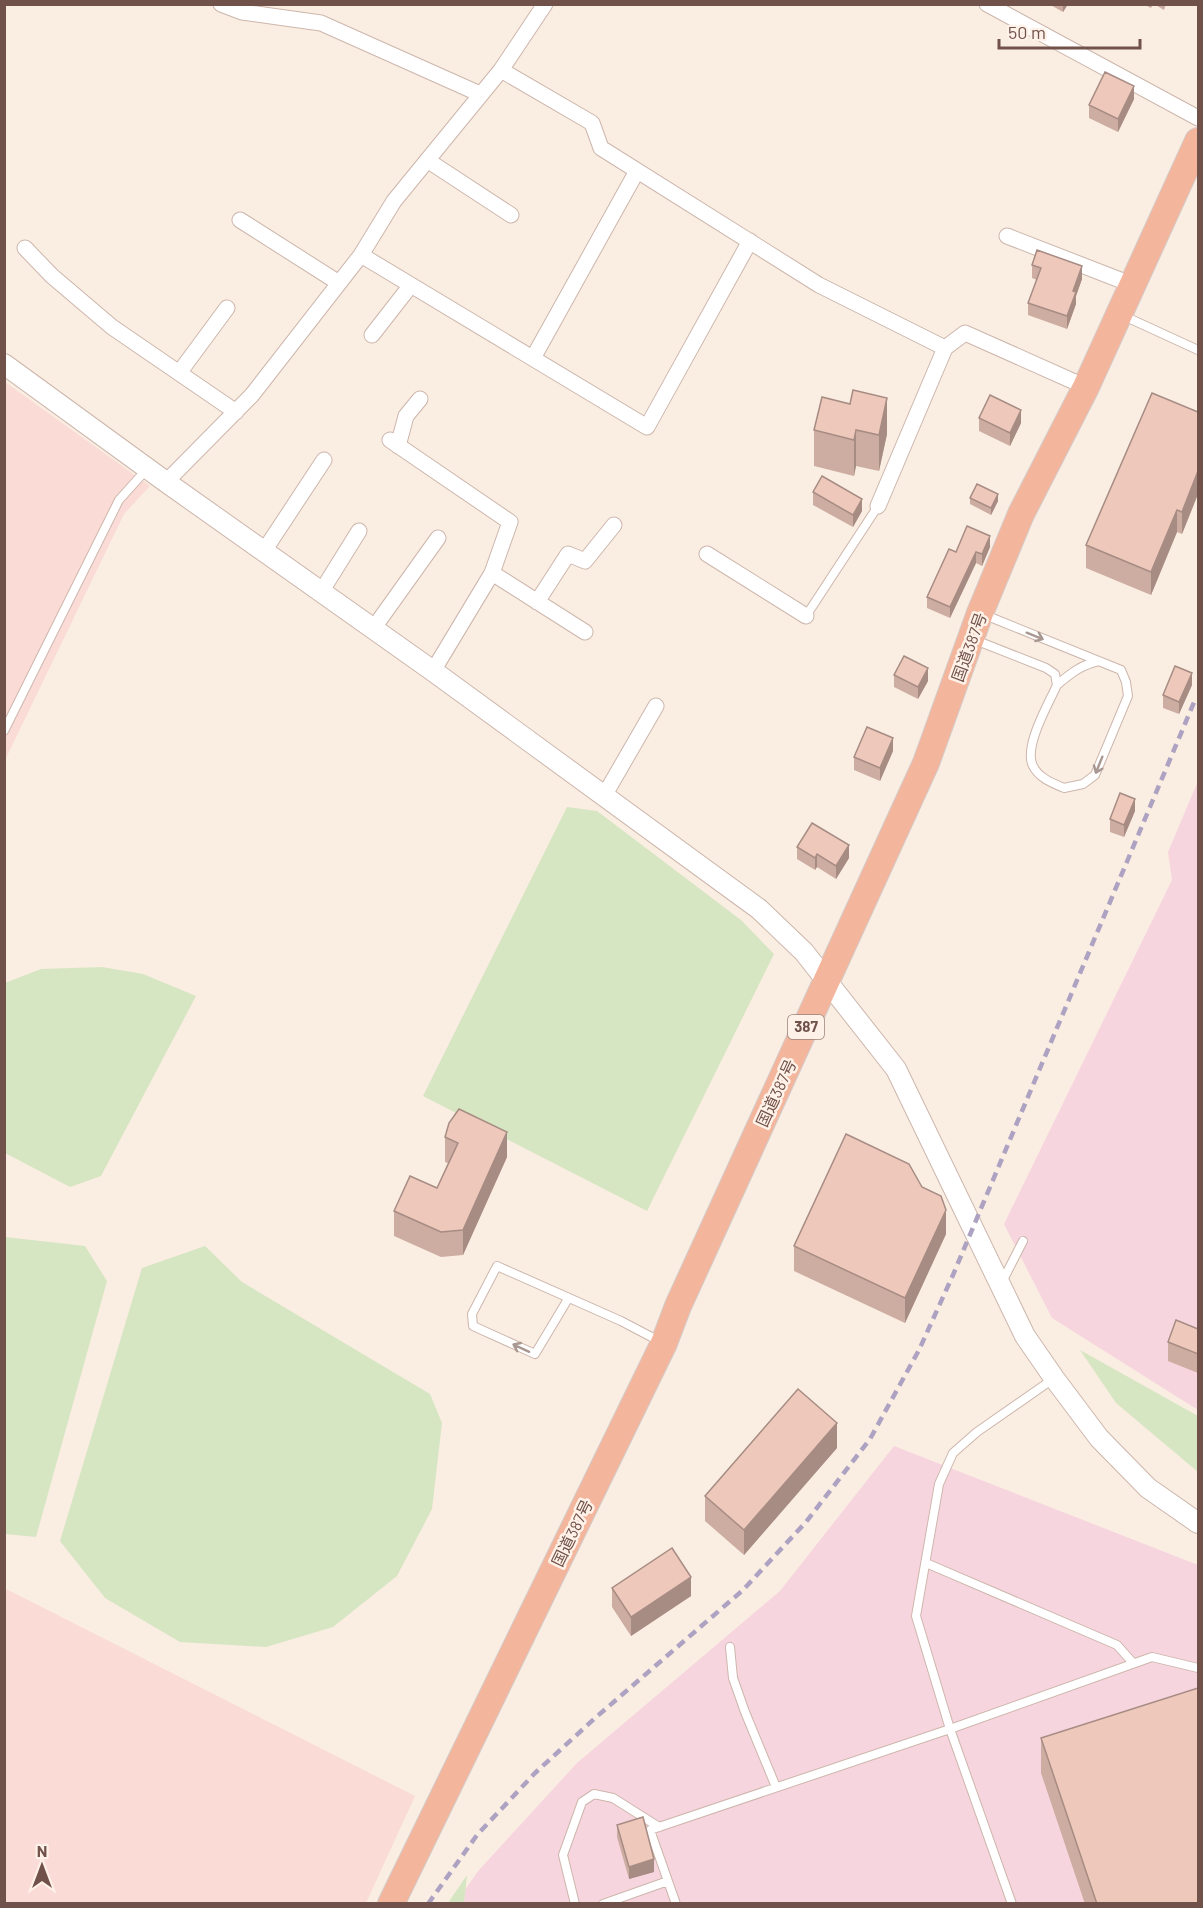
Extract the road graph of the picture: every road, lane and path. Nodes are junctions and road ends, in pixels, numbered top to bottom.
1 (221, 4) edge
2 (545, 4) edge
3 (987, 4) edge
4 (501, 70) junction
5 (480, 94) junction
6 (1198, 118) edge
7 (1198, 141) edge
8 (427, 160) junction
9 (637, 171) junction
10 (511, 215) dead end
11 (240, 220) dead end
12 (1007, 236) dead end
13 (750, 242) junction
14 (25, 248) dead end
15 (361, 255) junction
16 (339, 283) junction
17 (411, 285) junction
18 (1133, 285) junction
19 (227, 308) dead end
20 (1120, 314) junction
21 (372, 335) dead end
22 (945, 348) junction
23 (1198, 350) edge
24 (533, 358) junction
25 (4, 364) edge
26 (179, 373) junction
27 (1086, 387) junction
28 (420, 399) dead end
29 (236, 412) junction
30 (324, 460) dead end
31 (148, 468) junction
32 (166, 482) junction
33 (878, 506) joint
34 (614, 525) dead end
35 (359, 531) dead end
36 (438, 538) dead end
37 (264, 551) junction
38 (707, 554) dead end
39 (492, 573) junction
40 (321, 591) junction
41 (537, 602) junction
42 (980, 613) junction
43 (806, 616) joint
44 (373, 629) junction
45 (585, 632) dead end
46 (972, 638) junction
47 (1099, 661) junction
48 (433, 671) junction
49 (1057, 685) junction
50 (656, 706) dead end
51 (4, 731) edge
52 (604, 796) junction
53 (827, 983) junction
54 (1023, 1241) dead end
55 (1000, 1286) junction
56 (568, 1299) junction
57 (664, 1343) junction
58 (1054, 1378) junction
59 (1198, 1523) edge
60 (926, 1563) junction
61 (730, 1647) dead end
62 (1133, 1663) junction
63 (1198, 1668) edge
64 (950, 1729) junction
65 (776, 1787) junction
66 (659, 1827) junction
67 (668, 1881) junction
68 (391, 1904) edge
69 (575, 1904) edge
70 (603, 1904) edge
71 (676, 1904) edge
72 (1012, 1904) edge

1 - 5 street
2 - 4 street
3 - 6 street
4 - 5 street
4 - 9 street
5 - 8 street
7 - 18 highway, 国道387号 / 387
8 - 10 street
8 - 15 street
9 - 13 street
9 - 24 street
11 - 16 street
12 - 18 street
13 - 22 street
13 - 24 street
14 - 26 street
15 - 16 street
15 - 17 street
16 - 29 street
17 - 21 street
17 - 24 street
18 - 20 highway, 国道387号 / 387
19 - 26 street
20 - 23 lane
20 - 27 highway, 国道387号 / 387
22 - 27 street
22 - 33 street
25 - 31 street
26 - 29 street
27 - 42 highway, 国道387号 / 387
28 - 39 street
29 - 32 street
30 - 37 street
31 - 32 street
31 - 51 lane
32 - 37 street
33 - 43 lane
34 - 41 street
35 - 40 street
36 - 44 street
37 - 40 street
38 - 43 street
39 - 41 street
39 - 48 street
40 - 44 street
41 - 45 street
42 - 46 highway, 国道387号 / 387
42 -> 47 lane
44 - 48 street
46 - 49 lane
46 - 53 highway, 国道387号 / 387
47 - 49 lane
47 -> 49 lane
48 - 52 street
50 - 52 street
52 - 53 street
53 - 55 street
53 - 57 highway, 国道387号 / 387
54 - 55 lane
55 - 58 street
56 -> 56 lane
56 - 57 lane
57 - 68 highway, 国道387号 / 387
58 - 59 street
58 - 60 lane
60 - 62 lane
60 - 64 lane
61 - 65 lane
62 - 63 lane
62 - 64 lane
64 - 65 lane
64 - 72 lane
65 - 66 lane
66 - 67 lane
66 - 69 lane
67 - 70 lane
67 - 71 lane

